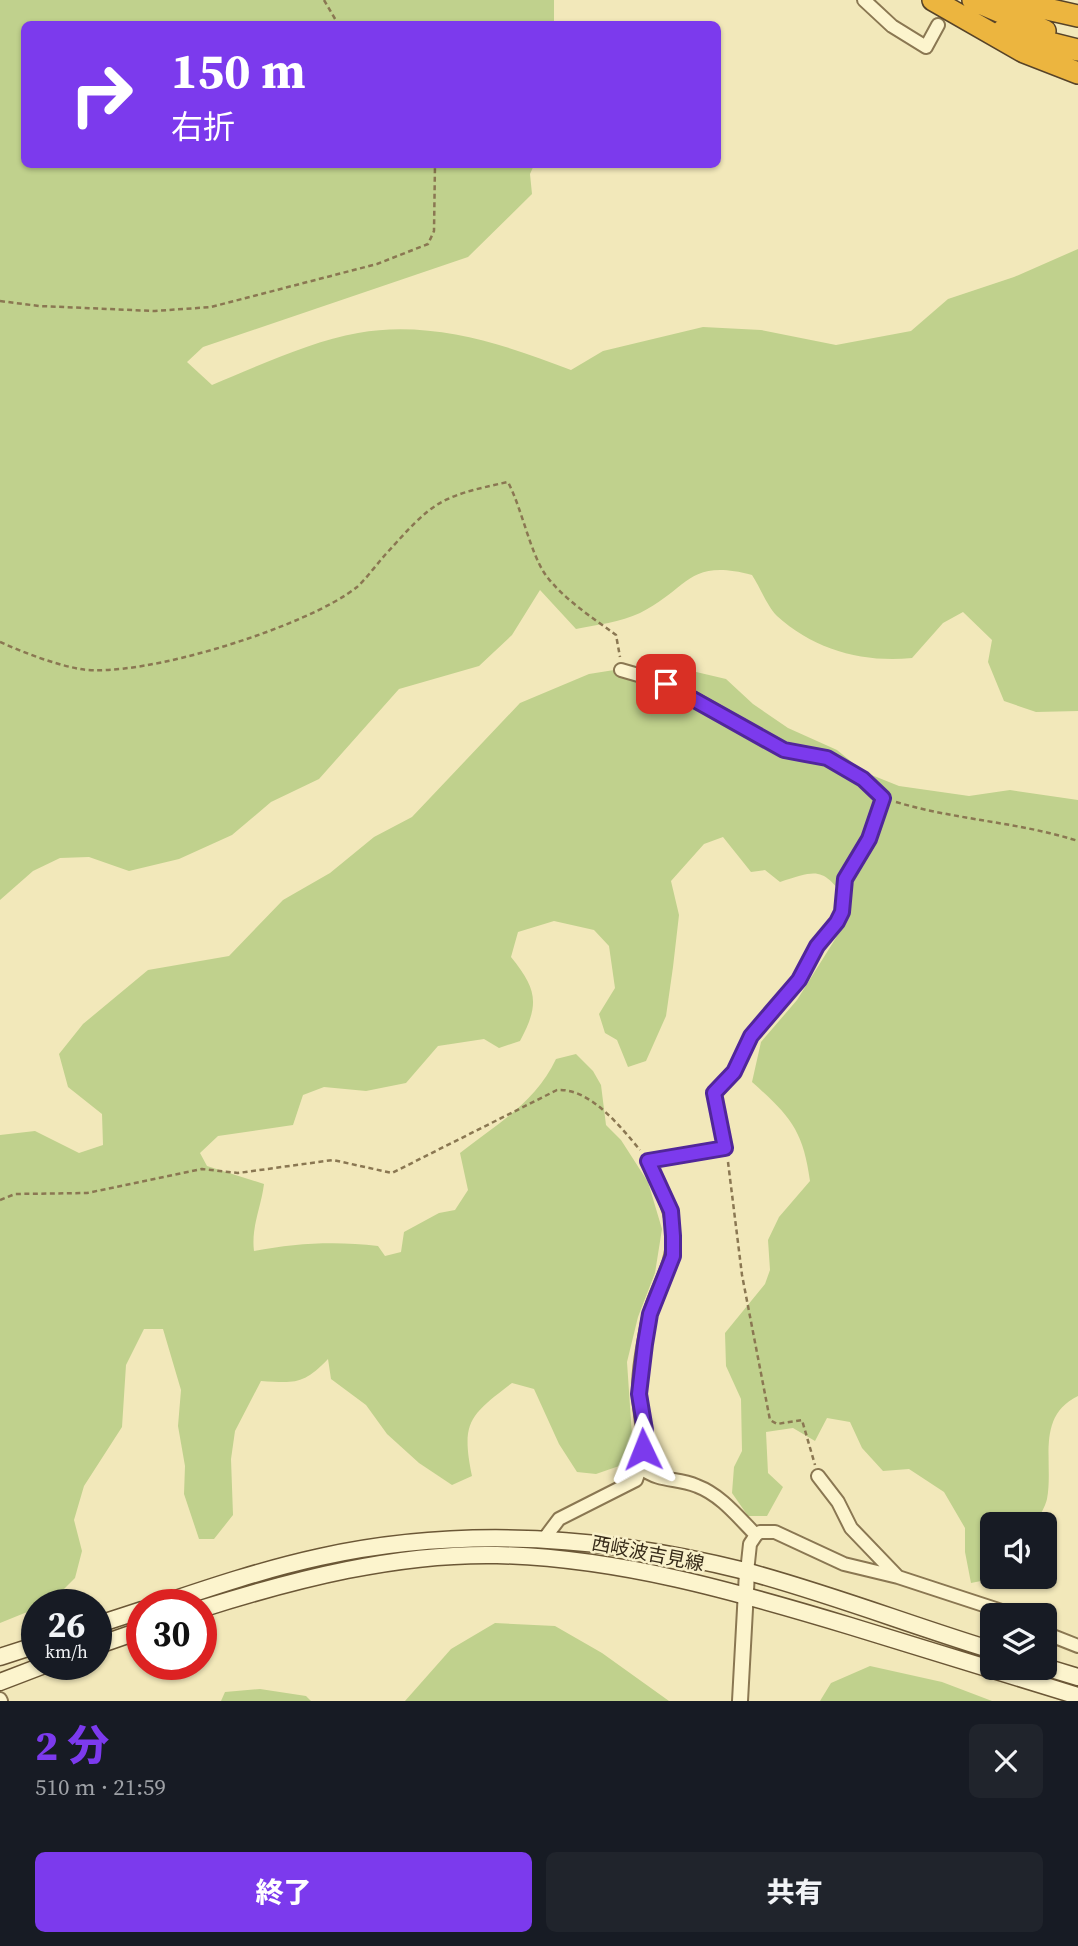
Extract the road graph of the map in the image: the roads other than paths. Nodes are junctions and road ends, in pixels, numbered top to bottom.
1 (864, 0) edge
2 (933, 0) edge
3 (973, 0) edge
4 (1007, 0) edge
5 (1078, 16) edge
6 (946, 19) junction
7 (1078, 39) edge
8 (1078, 50) edge
9 (1078, 73) edge
10 (621, 670) road end
11 (641, 1468) junction
12 (818, 1476) road end
13 (756, 1535) junction
14 (544, 1539) junction
15 (747, 1572) junction
16 (898, 1577) junction
17 (210, 1589) edge
18 (748, 1596) junction
19 (980, 1604) edge
20 (217, 1605) edge
21 (1057, 1638) edge
22 (980, 1646) edge
23 (1078, 1646) edge
24 (21, 1650) edge
25 (0, 1657) edge
26 (1057, 1671) edge
27 (21, 1674) edge
28 (1078, 1677) edge
29 (0, 1682) edge
30 (1078, 1696) edge
31 (740, 1701) edge

1 - 6 street
2 - 6 highway
3 - 7 highway
4 - 5 highway
6 - 8 highway
6 - 9 highway
10 - 11 street
11 - 13 street
11 - 14 street
12 - 16 street
13 - 15 street
13 - 16 street
14 - 15 main road, 西岐波吉見線
14 - 17 main road, 西岐波吉見線
15 - 18 street
15 - 22 main road, 西岐波吉見線
16 - 19 street
18 - 20 main road, 西岐波吉見線
18 - 30 main road, 西岐波吉見線
18 - 31 street
21 - 23 street
24 - 25 main road
26 - 28 main road
27 - 29 main road

